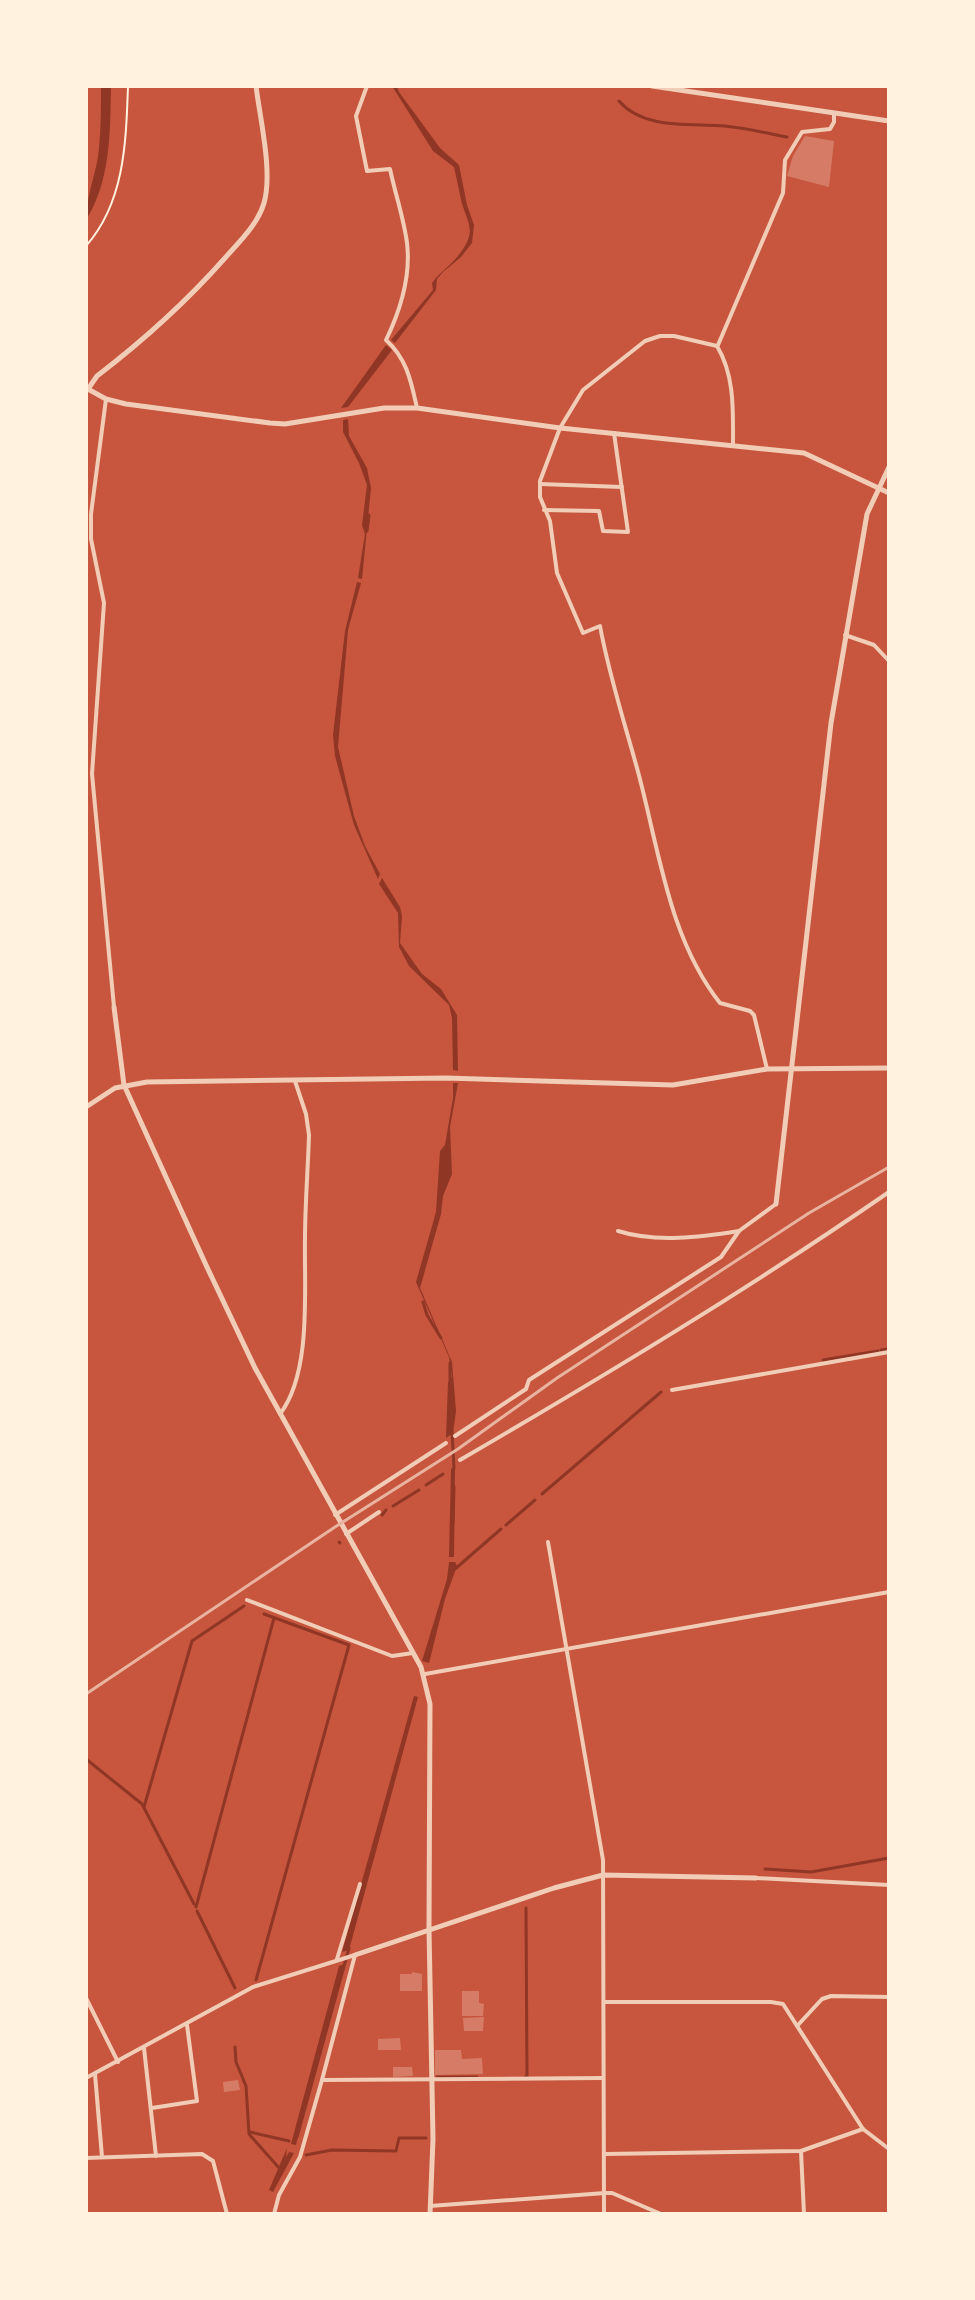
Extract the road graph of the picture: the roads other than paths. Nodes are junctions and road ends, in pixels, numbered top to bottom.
1 (256, 86) edge
2 (367, 86) edge
3 (652, 86) edge
4 (834, 113) junction
5 (889, 121) edge
6 (717, 346) junction
7 (87, 388) edge
8 (106, 399) junction
9 (417, 408) junction
10 (560, 428) junction
11 (614, 433) junction
12 (733, 445) junction
13 (889, 467) edge
14 (540, 484) junction
15 (622, 487) junction
16 (878, 487) junction
17 (889, 493) edge
18 (544, 510) junction
19 (88, 514) edge
20 (845, 635) junction
21 (889, 661) edge
22 (89, 774) edge
23 (114, 1007) joint
24 (889, 1068) edge
25 (767, 1069) junction
26 (792, 1069) junction
27 (295, 1078) junction
28 (124, 1085) junction
29 (86, 1107) edge
30 (889, 1192) edge
31 (776, 1204) joint
32 (618, 1231) dead end
33 (739, 1231) junction
34 (889, 1352) edge
35 (672, 1390) dead end
36 (280, 1414) junction
37 (455, 1436) dead end
38 (446, 1443) dead end
39 (460, 1460) dead end
40 (379, 1512) dead end
41 (335, 1515) junction
42 (346, 1534) junction
43 (548, 1542) dead end
44 (889, 1592) edge
45 (247, 1600) dead end
46 (565, 1648) junction
47 (413, 1653) junction
48 (425, 1674) junction
49 (603, 1875) junction
50 (756, 1878) joint
51 (360, 1884) dead end
52 (889, 1885) edge
53 (429, 1929) junction
54 (352, 1956) junction
55 (339, 1959) junction
56 (889, 1997) edge
57 (86, 1998) edge
58 (604, 2002) junction
59 (94, 2013) junction
60 (86, 2017) edge
61 (187, 2024) junction
62 (798, 2025) junction
63 (144, 2048) junction
64 (118, 2062) junction
65 (95, 2074) junction
66 (86, 2078) edge
67 (603, 2078) junction
68 (322, 2080) junction
69 (432, 2080) junction
70 (152, 2108) junction
71 (863, 2129) junction
72 (889, 2149) edge
73 (801, 2151) junction
74 (604, 2154) junction
75 (156, 2156) junction
76 (102, 2157) junction
77 (86, 2158) edge
78 (605, 2193) junction
79 (430, 2206) junction
80 (227, 2214) edge
81 (274, 2214) edge
82 (430, 2214) edge
83 (604, 2214) edge
84 (661, 2214) edge
85 (804, 2214) edge

1 - 7 street
2 - 9 street
3 - 4 street
4 - 5 street
4 - 6 street
6 - 10 street
6 - 12 street
7 - 8 street
8 - 9 street
8 - 19 street
9 - 10 street
10 - 11 street
10 - 14 street
11 - 12 street
11 - 15 street
12 - 16 street
13 - 16 street
14 - 15 street
14 - 18 street
15 - 18 street
16 - 17 street
16 - 20 street
18 - 25 street
19 - 22 street
20 - 21 street
20 - 26 street
22 - 23 street
23 - 28 street
24 - 26 street
25 - 26 street
25 - 27 street
26 - 31 street
27 - 28 street
27 - 36 street
28 - 29 street
28 - 36 street
30 - 39 street
31 - 33 street
32 - 33 street
33 - 37 street
34 - 35 street
36 - 41 street
38 - 41 street
40 - 42 street
41 - 42 street
42 - 47 street
43 - 46 street
44 - 46 street
45 - 47 street
46 - 48 street
46 - 49 street
47 - 48 street
48 - 53 street
49 - 50 street
49 - 53 street
49 - 58 street
50 - 52 street
51 - 55 street
53 - 54 street
53 - 69 street
54 - 55 street
54 - 68 street
55 - 61 street
56 - 62 street
57 - 59 street
58 - 62 street
58 - 67 street
59 - 60 street
59 - 64 street
61 - 63 street
61 - 70 street
62 - 71 street
63 - 64 street
63 - 70 street
64 - 65 street
65 - 66 street
65 - 76 street
67 - 69 street
67 - 74 street
68 - 69 street
68 - 81 street
69 - 79 street
70 - 75 street
71 - 72 street
71 - 73 street
73 - 74 street
73 - 85 street
74 - 78 street
75 - 76 street
75 - 80 street
76 - 77 street
78 - 79 street
78 - 83 street
78 - 84 street
79 - 82 street

